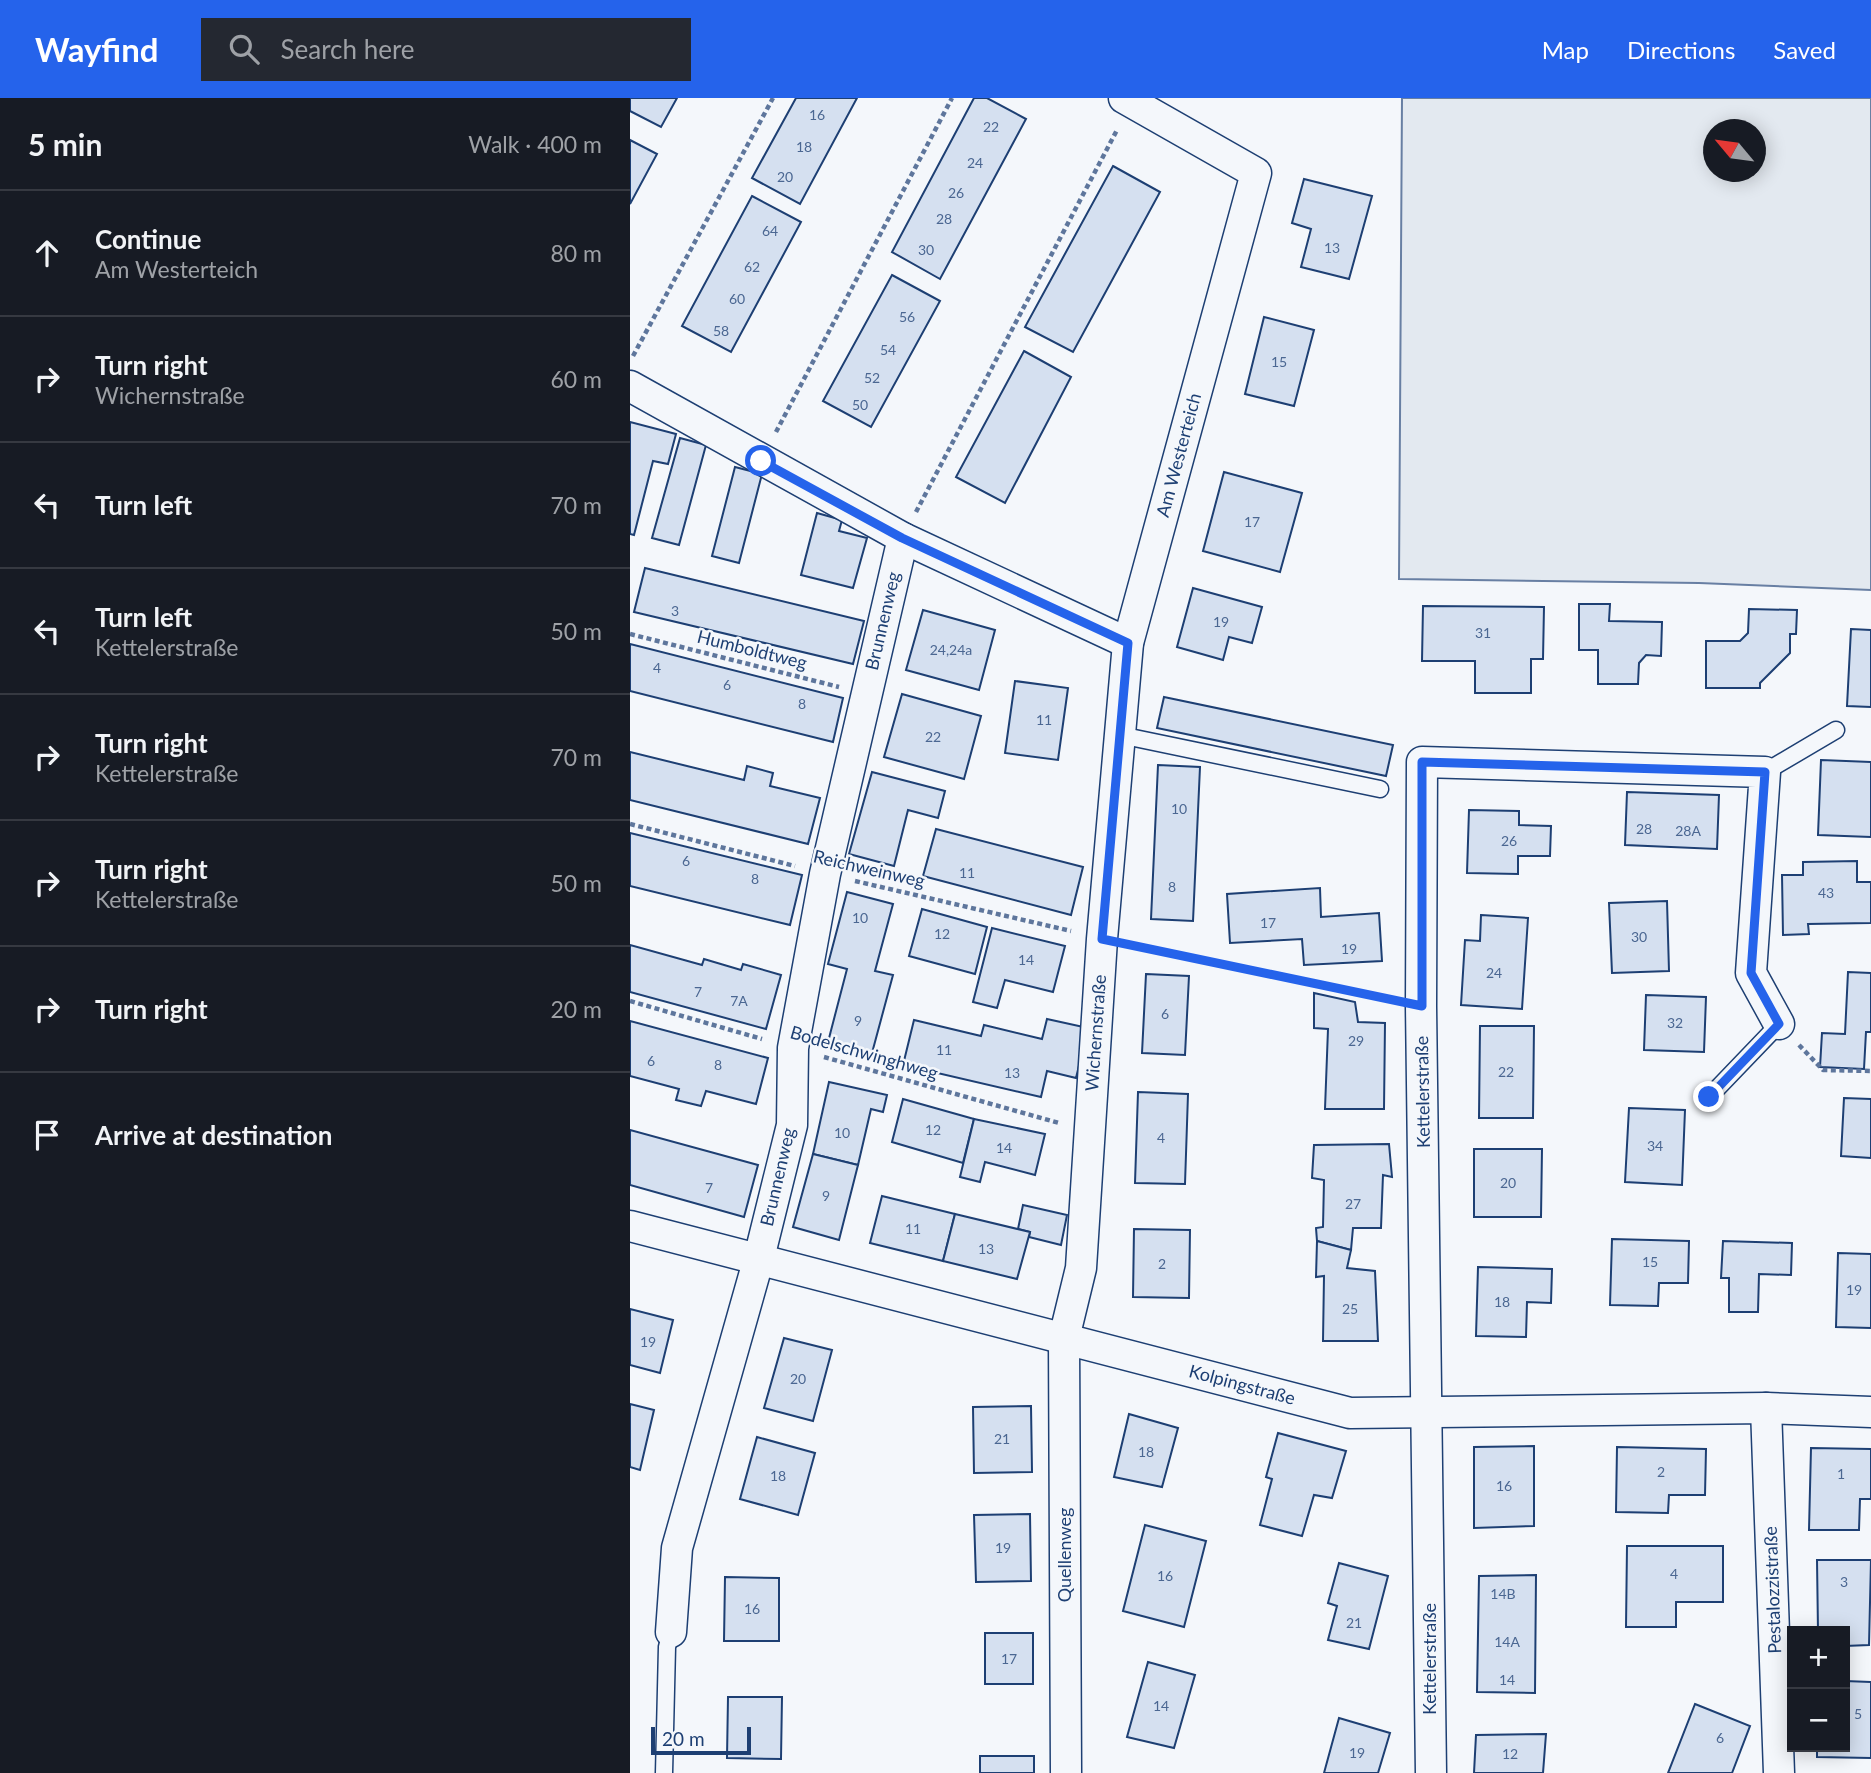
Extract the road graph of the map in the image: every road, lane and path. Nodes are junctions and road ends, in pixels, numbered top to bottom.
1 (773, 98) edge
2 (952, 98) edge
3 (1124, 98) edge
4 (1117, 130) dead end
5 (630, 362) edge
6 (630, 386) edge
7 (761, 461) junction
8 (902, 538) junction
9 (630, 634) edge
10 (1128, 643) junction
11 (867, 694) junction
12 (1836, 730) dead end
13 (1120, 735) junction
14 (1765, 772) junction
15 (1380, 789) dead end
16 (630, 824) edge
17 (825, 874) junction
18 (1102, 939) junction
19 (630, 1001) edge
20 (1422, 1006) junction
21 (1779, 1024) junction
22 (793, 1048) junction
23 (1871, 1070) edge
24 (1709, 1097) dead end
25 (1090, 1132) junction
26 (630, 1226) edge
27 (759, 1258) junction
28 (1064, 1338) junction
29 (1766, 1408) junction
30 (1428, 1411) junction
31 (1871, 1412) edge
32 (671, 1632) joint
33 (664, 1773) edge
34 (1066, 1773) edge
35 (1431, 1773) edge
36 (1779, 1773) edge

1 - 5 path
2 - 7 path
3 - 10 street, Am Westerteich
4 - 8 path
6 - 7 street
7 - 8 street
8 - 10 street
8 - 11 street, Brunnenweg
9 - 11 path, Humboldtweg
10 - 13 street, Wichernstraße
11 - 17 street, Brunnenweg
12 - 14 lane
13 - 15 lane
13 - 18 street, Wichernstraße
14 - 20 street, Kettelerstraße
14 - 21 street
16 - 17 path, Reichweinweg
17 - 18 path, Reichweinweg
17 - 22 street, Brunnenweg
18 - 20 path, Reichweinweg
18 - 25 street, Wichernstraße
19 - 22 path, Bodelschwinghweg
20 - 30 street, Kettelerstraße
21 - 23 path
21 - 24 lane
22 - 25 path, Bodelschwinghweg
22 - 27 street, Brunnenweg
25 - 28 street, Wichernstraße
26 - 27 street, Kolpingstraße
27 - 28 street, Kolpingstraße
27 - 32 street, Brunnenweg
28 - 30 street, Kolpingstraße
28 - 34 street, Quellenweg
29 - 30 street, Kolpingstraße
29 - 31 street, Kolpingstraße
29 - 36 street, Pestalozzistraße
30 - 35 street, Kettelerstraße
32 - 33 lane, Brunnenweg

